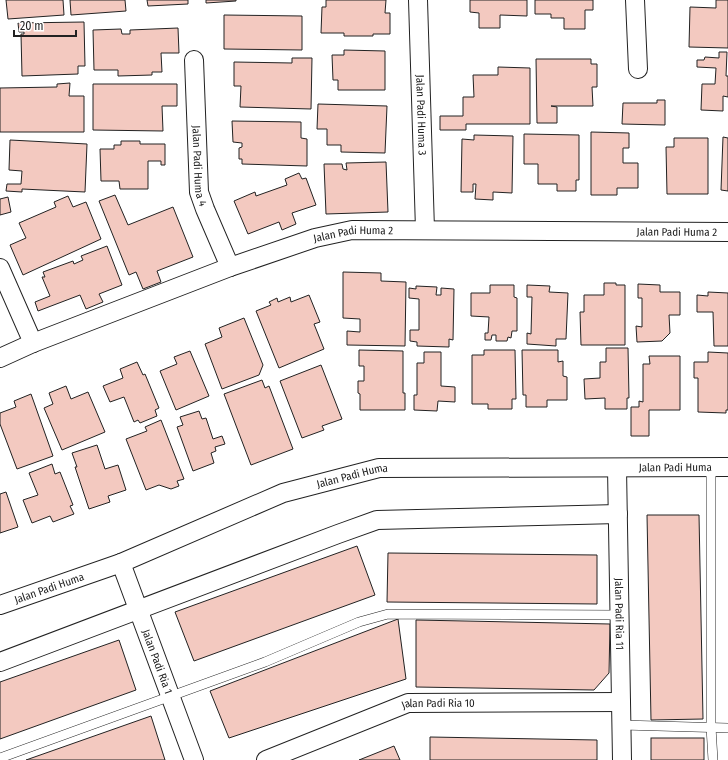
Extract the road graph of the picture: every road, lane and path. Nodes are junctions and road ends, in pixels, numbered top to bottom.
1 (418, 0) edge
2 (635, 0) edge
3 (194, 60) dead end
4 (638, 69) dead end
5 (425, 230) junction
6 (728, 232) edge
7 (230, 267) junction
8 (0, 268) edge
9 (33, 343) junction
10 (0, 358) edge
11 (719, 467) edge
12 (618, 468) junction
13 (618, 514) junction
14 (122, 563) junction
15 (0, 605) edge
16 (139, 610) junction
17 (620, 615) junction
18 (0, 662) edge
19 (172, 696) junction
20 (621, 702) junction
21 (622, 725) junction
22 (711, 727) junction
23 (728, 728) edge
24 (0, 758) edge
25 (194, 760) edge
26 (266, 760) edge
27 (622, 760) edge
28 (713, 760) edge

1 - 5 street, Jalan Padi Huma 3
2 - 4 street
3 - 7 street, Jalan Padi Huma 4
5 - 6 street, Jalan Padi Huma 2
5 - 7 street, Jalan Padi Huma 2
7 - 9 street, Jalan Padi Huma 2
8 - 9 street
9 - 10 street, Jalan Padi Huma 2
11 - 12 street, Jalan Padi Huma
11 - 22 lane
12 - 13 street, Jalan Padi Ria 11
12 - 14 street, Jalan Padi Huma
13 - 16 street
13 - 17 street, Jalan Padi Ria 11
14 - 15 street, Jalan Padi Huma
14 - 16 street, Jalan Padi Ria 1
16 - 18 street
16 - 19 street, Jalan Padi Ria 1
17 - 19 lane
17 - 20 street, Jalan Padi Ria 11
19 - 24 lane
19 - 25 street, Jalan Padi Ria 1
20 - 21 street, Jalan Padi Ria 11
20 - 26 street, Jalan Padi Ria 10
21 - 22 lane
21 - 27 street, Jalan Padi Ria 11
22 - 23 lane
22 - 28 lane

